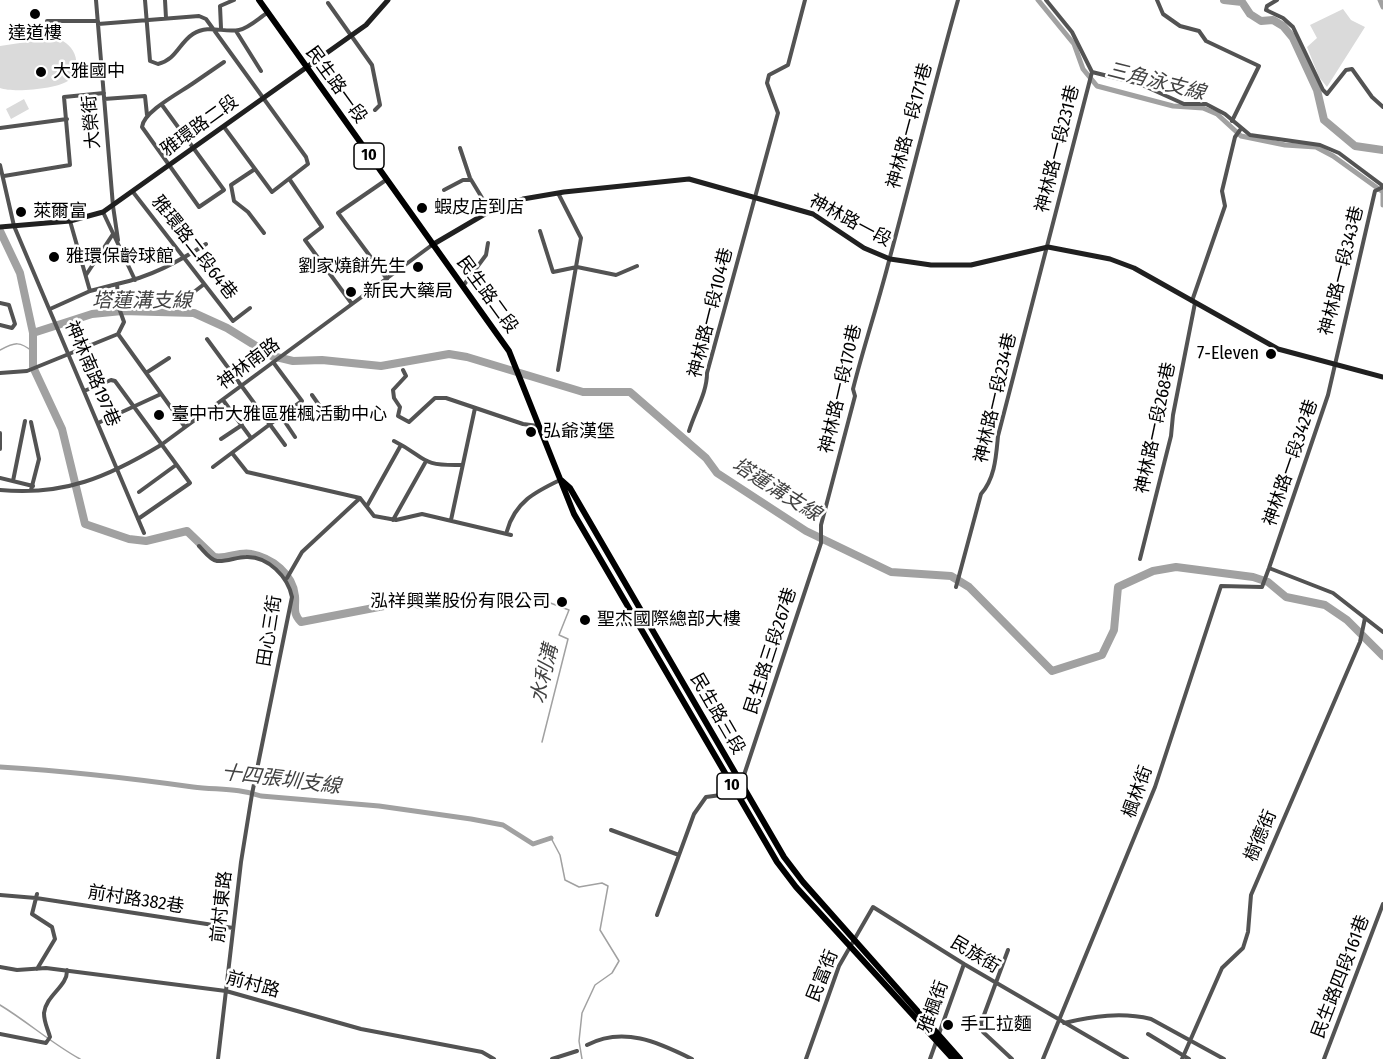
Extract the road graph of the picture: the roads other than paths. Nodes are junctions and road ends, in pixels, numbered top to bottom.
1 (96, 0) edge
2 (145, 0) edge
3 (165, 0) edge
4 (234, 0) edge
5 (259, 0) edge
6 (388, 0) edge
7 (805, 0) edge
8 (958, 0) edge
9 (1046, 0) edge
10 (1157, 0) edge
11 (1277, 0) edge
12 (328, 3) dead end
13 (267, 13) junction
14 (166, 18) junction
15 (147, 20) junction
16 (47, 21) dead end
17 (98, 23) junction
18 (212, 28) junction
19 (221, 28) junction
20 (236, 31) junction
21 (351, 36) junction
22 (224, 62) dead end
23 (305, 68) junction
24 (261, 71) dead end
25 (1092, 72) junction
26 (104, 96) junction
27 (263, 98) junction
28 (162, 105) junction
29 (1383, 107) edge
30 (375, 110) dead end
31 (147, 116) junction
32 (67, 119) junction
33 (1232, 121) junction
34 (224, 127) junction
35 (0, 128) edge
36 (1240, 130) junction
37 (194, 148) junction
38 (460, 148) dead end
39 (0, 165) edge
40 (170, 166) junction
41 (255, 169) junction
42 (4, 176) junction
43 (290, 180) junction
44 (386, 180) junction
45 (471, 180) junction
46 (1383, 186) edge
47 (444, 190) dead end
48 (133, 192) junction
49 (558, 193) junction
50 (753, 199) junction
51 (113, 206) junction
52 (490, 211) junction
53 (103, 212) junction
54 (70, 221) junction
55 (14, 226) junction
56 (3, 227) edge
57 (116, 228) junction
58 (540, 231) dead end
59 (264, 233) dead end
60 (113, 234) junction
61 (118, 240) junction
62 (488, 243) dead end
63 (206, 244) dead end
64 (432, 245) junction
65 (1048, 247) junction
66 (183, 259) junction
67 (890, 259) junction
68 (637, 266) dead end
69 (577, 267) junction
70 (85, 276) junction
71 (387, 279) junction
72 (135, 280) junction
73 (117, 284) junction
74 (203, 285) junction
75 (463, 286) junction
76 (90, 291) junction
77 (182, 301) dead end
78 (1194, 302) junction
79 (0, 303) edge
80 (352, 304) junction
81 (250, 308) dead end
82 (50, 309) junction
83 (0, 325) edge
84 (118, 334) junction
85 (207, 339) dead end
86 (69, 354) junction
87 (169, 358) dead end
88 (273, 361) junction
89 (1333, 366) junction
90 (403, 370) dead end
91 (558, 370) dead end
92 (0, 373) edge
93 (146, 373) junction
94 (1383, 377) edge
95 (520, 378) joint
96 (242, 385) junction
97 (84, 391) junction
98 (161, 394) junction
99 (312, 395) dead end
100 (223, 400) junction
101 (134, 406) junction
102 (475, 408) junction
103 (326, 415) dead end
104 (281, 416) junction
105 (25, 421) dead end
106 (31, 422) dead end
107 (98, 423) junction
108 (270, 424) junction
109 (242, 425) junction
110 (539, 426) junction
111 (185, 428) junction
112 (689, 430) dead end
113 (0, 433) edge
114 (296, 436) dead end
115 (252, 438) junction
116 (221, 439) dead end
117 (394, 441) dead end
118 (161, 445) junction
119 (285, 445) dead end
120 (400, 445) junction
121 (0, 449) edge
122 (232, 453) junction
123 (425, 463) junction
124 (176, 465) junction
125 (461, 465) junction
126 (213, 467) dead end
127 (118, 471) junction
128 (0, 478) edge
129 (560, 480) junction
130 (13, 481) junction
131 (32, 488) junction
132 (0, 490) edge
133 (139, 492) dead end
134 (360, 498) junction
135 (367, 507) junction
136 (138, 519) junction
137 (393, 520) junction
138 (451, 520) junction
139 (821, 525) joint
140 (507, 531) dead end
141 (144, 533) dead end
142 (511, 535) dead end
143 (199, 546) dead end
144 (1140, 559) dead end
145 (1269, 568) junction
146 (287, 579) junction
147 (956, 587) dead end
148 (1365, 618) junction
149 (1383, 632) edge
150 (741, 785) junction
151 (736, 793) junction
152 (252, 794) joint
153 (610, 830) dead end
154 (679, 855) junction
155 (0, 895) edge
156 (36, 896) junction
157 (1383, 904) edge
158 (873, 907) joint
159 (657, 915) dead end
160 (233, 928) junction
161 (855, 939) junction
162 (849, 946) junction
163 (1008, 950) dead end
164 (964, 964) junction
165 (0, 967) edge
166 (37, 970) junction
167 (67, 970) junction
168 (996, 983) junction
169 (226, 991) junction
170 (1062, 1021) junction
171 (0, 1034) edge
172 (1148, 1034) dead end
173 (938, 1038) junction
174 (1190, 1039) junction
175 (587, 1045) dead end
176 (577, 1051) dead end
177 (1183, 1058) edge
178 (218, 1059) edge
179 (494, 1059) edge
180 (552, 1059) edge
181 (692, 1059) edge
182 (806, 1059) edge
183 (930, 1059) edge
184 (953, 1059) edge
185 (960, 1059) edge
186 (1012, 1059) edge
187 (1043, 1059) edge
188 (1127, 1059) edge
189 (1189, 1059) edge
190 (1224, 1059) edge
191 (1324, 1059) edge

1 - 17 street, 大榮街
2 - 15 street
3 - 14 street
4 - 19 street
5 - 13 main road, 民生路一段 / 10
6 - 21 street, 雅環路二段
7 - 50 street, 神林路一段104巷
8 - 67 street, 神林路一段171巷
9 - 25 street, 神林路一段231巷
10 - 33 street
11 - 29 street
12 - 21 street
13 - 20 street
13 - 23 main road, 民生路一段 / 10
14 - 15 street
14 - 18 street
15 - 17 street
15 - 18 street
16 - 17 street
17 - 26 street, 大榮街
18 - 19 street
18 - 27 street
19 - 20 street
20 - 24 street
21 - 23 street, 雅環路二段
21 - 30 street
22 - 28 street
23 - 27 street, 雅環路二段
23 - 44 main road, 民生路一段 / 10
25 - 33 street
25 - 65 street, 神林路一段231巷
26 - 31 street
26 - 32 street
26 - 51 street, 大榮街
27 - 34 street, 雅環路二段
27 - 43 street
28 - 31 street
28 - 37 street
31 - 40 street
32 - 35 street
32 - 42 street
33 - 36 street
34 - 37 street, 雅環路二段
34 - 41 street
36 - 46 street
36 - 78 street, 神林路一段268巷
37 - 40 street, 雅環路二段
37 - 40 street
38 - 45 street
39 - 42 street, 神林南路197巷
40 - 48 street, 雅環路二段
41 - 43 street
41 - 59 street
42 - 55 street, 神林南路197巷
43 - 80 street
44 - 64 main road, 民生路一段 / 10
44 - 71 street
45 - 47 street
45 - 52 street
46 - 89 street, 神林路一段343巷
48 - 51 street, 雅環路二段
48 - 66 street, 雅環路二段64巷
49 - 50 street, 神林路一段
49 - 52 street, 神林路一段
49 - 69 street
50 - 67 street, 神林路一段
50 - 112 street, 神林路一段104巷
51 - 53 street, 雅環路二段
51 - 57 street, 大榮街
52 - 64 street, 神林路一段
53 - 54 street, 雅環路二段
53 - 60 street
54 - 55 street, 雅環路二段
54 - 70 street
55 - 56 street, 雅環路二段
55 - 82 street, 神林南路197巷
57 - 60 street
57 - 61 street, 大榮街
58 - 69 street
60 - 61 street
60 - 70 street
61 - 72 street
62 - 75 street
63 - 66 street
64 - 71 street, 神林南路
64 - 75 main road, 民生路二段 / 10
65 - 67 street, 神林路一段
65 - 78 street, 神林路一段
65 - 147 street, 神林路一段234巷
66 - 72 street
66 - 74 street, 雅環路二段64巷
67 - 139 street, 神林路一段170巷
68 - 69 street
69 - 91 street
70 - 76 street
71 - 80 street, 神林南路
72 - 73 street
73 - 76 street
73 - 84 street
74 - 77 street
74 - 81 street, 雅環路二段64巷
75 - 95 main road, 民生路二段 / 10
76 - 82 street
78 - 89 street, 神林路一段
78 - 144 street, 神林路一段268巷
79 - 83 street
80 - 88 street, 神林南路
82 - 86 street, 神林南路197巷
84 - 86 street
84 - 93 street
85 - 96 street
86 - 92 street
86 - 97 street, 神林南路197巷
87 - 93 street
88 - 96 street, 神林南路
88 - 104 street
89 - 94 street, 神林路一段
89 - 145 street, 神林路一段342巷
90 - 102 street
93 - 98 street
95 - 110 main road, 民生路三段 / 10
96 - 100 street, 神林南路
96 - 108 street
97 - 101 street
97 - 107 street, 神林南路197巷
98 - 101 street
98 - 111 street
99 - 103 street
100 - 109 street
100 - 111 street, 神林南路
101 - 107 street
101 - 118 street
102 - 110 street
102 - 125 street
104 - 108 street
104 - 114 street
105 - 130 street
106 - 131 street
107 - 127 street, 神林南路197巷
108 - 115 street
108 - 119 street
109 - 115 street
109 - 116 street
110 - 129 main road, 民生路三段 / 10
111 - 118 street, 神林南路
113 - 121 street
115 - 122 street
117 - 120 street
118 - 124 street
118 - 127 street, 神林南路
120 - 123 street
120 - 135 street
122 - 126 street
122 - 134 street
123 - 125 street
123 - 137 street
124 - 133 street
124 - 136 street
125 - 138 street
127 - 131 street, 神林南路
127 - 136 street, 神林南路197巷
128 - 130 street
129 - 140 street
129 - 150 main road, 民生路三段 / 10
129 - 151 main road, 民生路三段 / 10
130 - 131 street
131 - 132 street, 神林南路
134 - 135 street
134 - 146 street
135 - 137 street
136 - 141 street, 神林南路197巷
137 - 138 street
138 - 142 street
139 - 150 street, 民生路三段267巷
143 - 146 street, 田心三街
145 - 148 street
145 - 170 street, 楓林街
146 - 152 street, 田心三街
148 - 149 street
148 - 174 street, 樹德街
150 - 161 main road, 民生路三段 / 10
151 - 154 street
151 - 162 main road, 民生路三段 / 10
152 - 160 street, 前村東路
153 - 154 street
154 - 159 street
155 - 156 street, 前村路382巷
156 - 160 street, 前村路382巷
156 - 166 street
157 - 191 street, 民生路四段161巷
158 - 161 street, 民富街
158 - 164 street, 民族街
160 - 169 street, 前村東路
161 - 162 street, 民富街
161 - 173 main road, 民生路三段 / 10
162 - 173 main road, 民生路三段 / 10
162 - 182 street, 民富街
163 - 168 street
164 - 168 street, 民族街
164 - 173 street, 雅楓街
165 - 166 street, 前村路
166 - 167 street, 前村路
167 - 169 street, 前村路
167 - 171 street
168 - 170 street, 民族街
168 - 186 street
169 - 178 street, 前村東路
169 - 179 street, 前村路
170 - 174 street
170 - 187 street, 楓林街
170 - 188 street, 民族街
172 - 177 street
173 - 183 street, 雅楓街
173 - 184 main road, 民生路三段 / 10
173 - 185 main road, 民生路三段 / 10
174 - 177 street, 樹德街
174 - 190 street
175 - 181 street
176 - 180 street
177 - 189 street

